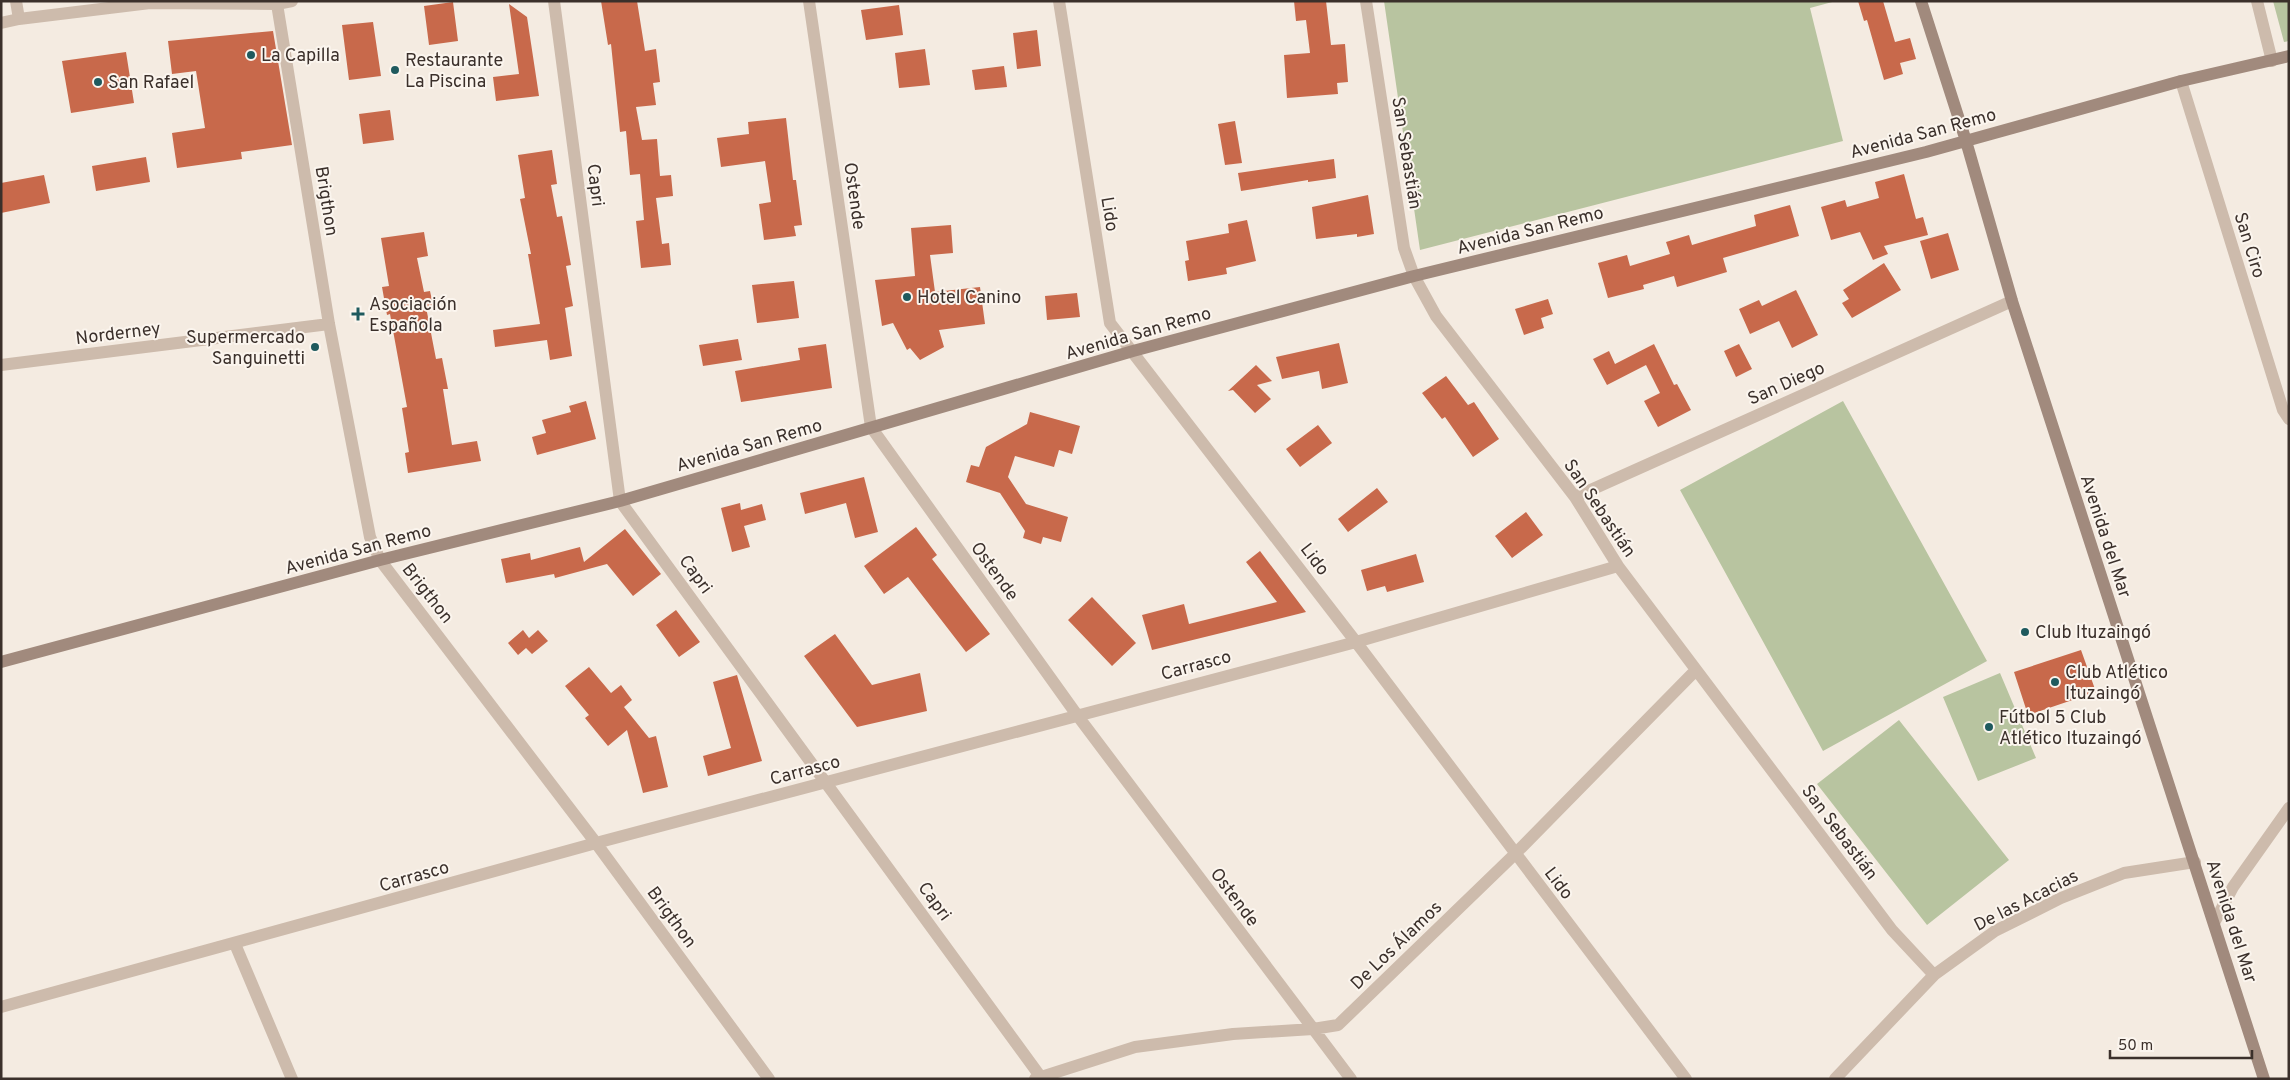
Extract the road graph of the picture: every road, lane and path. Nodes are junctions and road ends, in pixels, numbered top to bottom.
1 (16, 1) edge
2 (292, 1) edge
3 (554, 1) edge
4 (809, 1) edge
5 (1059, 1) edge
6 (1366, 1) edge
7 (1921, 1) edge
8 (2257, 1) edge
9 (150, 2) edge
10 (277, 4) junction
11 (18, 19) junction
12 (1, 23) edge
13 (2289, 56) edge
14 (2272, 60) junction
15 (2180, 80) junction
16 (1966, 141) junction
17 (1414, 276) junction
18 (2012, 301) junction
19 (329, 324) junction
20 (1133, 351) junction
21 (1, 365) edge
22 (2289, 419) edge
23 (871, 428) junction
24 (1575, 498) junction
25 (620, 501) junction
26 (380, 560) junction
27 (1618, 566) junction
28 (1356, 642) junction
29 (1, 662) edge
30 (1696, 670) junction
31 (1076, 715) junction
32 (827, 783) junction
33 (2289, 808) edge
34 (596, 843) junction
35 (1515, 854) junction
36 (2195, 862) junction
37 (2214, 923) junction
38 (235, 944) junction
39 (1934, 975) junction
40 (1, 1008) edge
41 (1313, 1029) junction
42 (1037, 1077) edge
43 (292, 1079) edge
44 (769, 1079) edge
45 (1350, 1079) edge
46 (1686, 1079) edge
47 (1835, 1079) edge
48 (2264, 1079) edge

1 - 11 street
2 - 10 street
3 - 25 street, Capri
4 - 23 street, Ostende
5 - 20 street, Lido
6 - 17 street, San Sebastián
7 - 16 street, Avenida del Mar
8 - 14 street
9 - 10 street
9 - 11 street
10 - 19 street, Brigthon
11 - 12 street
13 - 14 street, Avenida San Remo
14 - 15 street, Avenida San Remo
15 - 16 street, Avenida San Remo
15 - 22 street, San Ciro
16 - 17 street, Avenida San Remo
16 - 18 street, Avenida del Mar
17 - 20 street, Avenida San Remo
17 - 24 street, San Sebastián
18 - 24 street, San Diego
18 - 36 street, Avenida del Mar
19 - 21 street, Norderney
19 - 26 street, Brigthon
20 - 23 street, Avenida San Remo
20 - 28 street, Lido
23 - 25 street, Avenida San Remo
23 - 31 street, Ostende
24 - 27 street, San Sebastián
25 - 26 street, Avenida San Remo
25 - 32 street, Capri
26 - 29 street, Avenida San Remo
26 - 34 street, Brigthon
27 - 28 street, Carrasco
27 - 30 street, San Sebastián
28 - 31 street, Carrasco
28 - 35 street, Lido
30 - 35 street, De Los Álamos
30 - 39 street, San Sebastián
31 - 32 street, Carrasco
31 - 41 street, Ostende
32 - 34 street, Carrasco
32 - 42 street, Capri
33 - 37 street
34 - 38 street, Carrasco
34 - 44 street, Brigthon
35 - 41 street, De Los Álamos
35 - 46 street, Lido
36 - 37 street, Avenida del Mar
36 - 39 street, De las Acacias
37 - 48 street, Avenida del Mar
38 - 40 street, Carrasco
38 - 43 street
39 - 47 street, De las Acacias
41 - 42 street, De Los Álamos
41 - 45 street, Ostende

